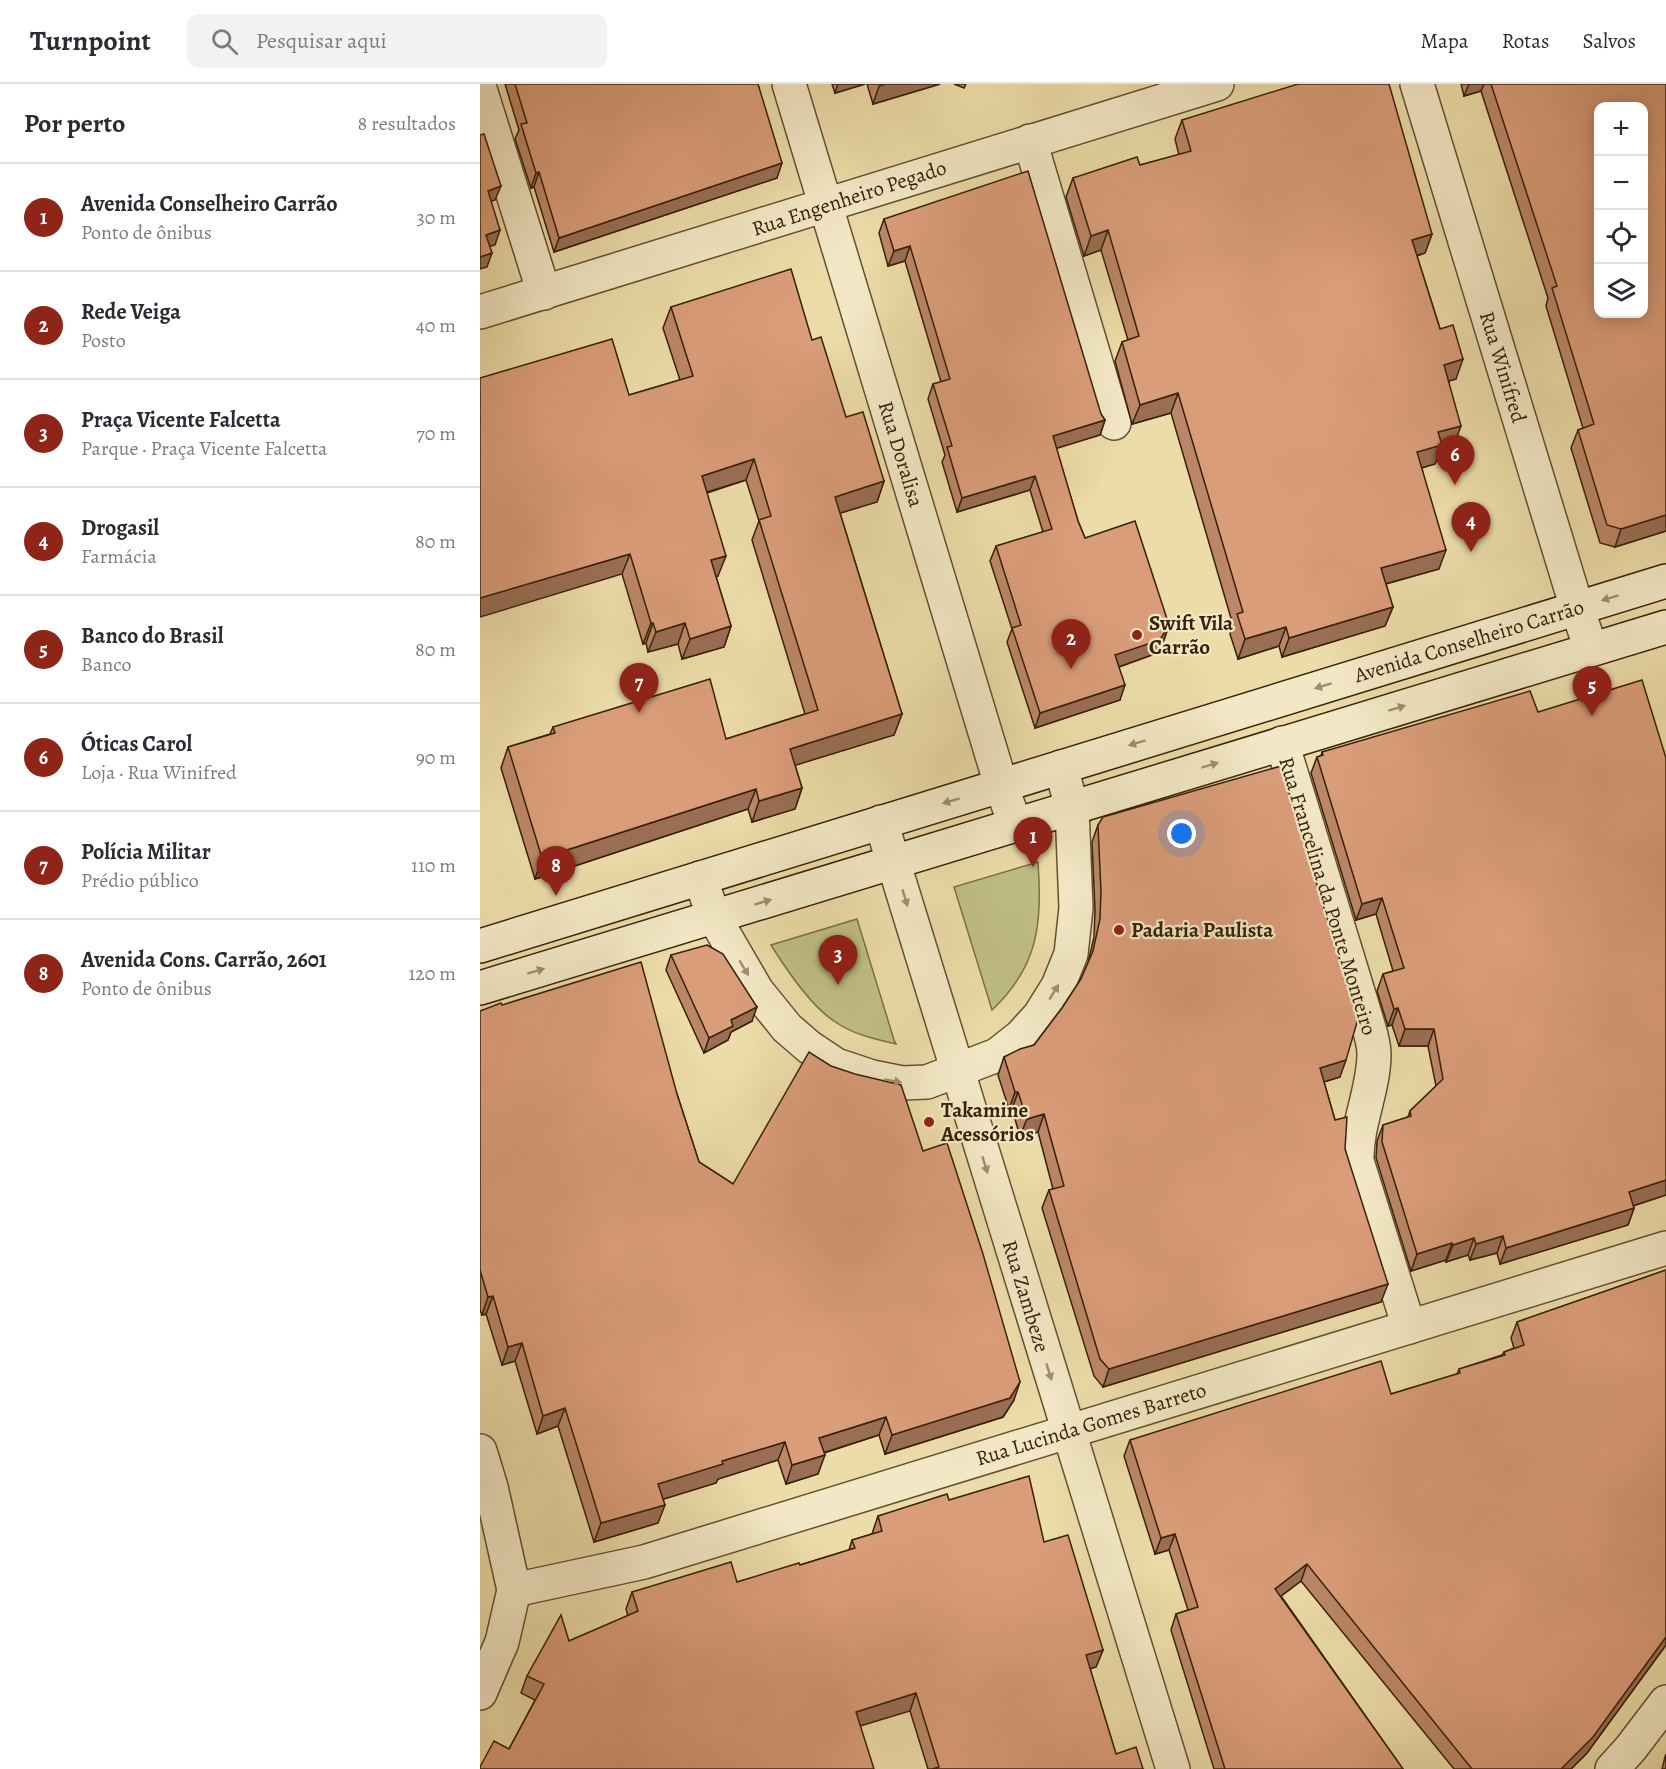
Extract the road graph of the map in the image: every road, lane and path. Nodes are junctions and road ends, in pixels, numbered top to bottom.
1 (789, 84) edge
2 (1217, 84) edge
3 (1417, 84) edge
4 (480, 89) edge
5 (1030, 141) junction
6 (826, 205) junction
7 (543, 292) junction
8 (480, 312) edge
9 (1114, 423) dead end
10 (1666, 581) edge
11 (1577, 608) junction
12 (1666, 627) edge
13 (1591, 649) junction
14 (1282, 743) junction
15 (1061, 767) junction
16 (1001, 785) junction
17 (1072, 808) junction
18 (881, 822) junction
19 (1015, 824) junction
20 (894, 863) junction
21 (700, 878) junction
22 (714, 917) junction
23 (480, 946) edge
24 (480, 988) edge
25 (956, 1071) junction
26 (1666, 1248) edge
27 (1409, 1327) junction
28 (1068, 1431) junction
29 (480, 1451) edge
30 (514, 1590) junction
31 (480, 1693) edge
32 (1666, 1702) edge
33 (1173, 1769) edge
34 (1612, 1769) edge

1 - 6 street, Rua Doralisa
2 - 5 street, Rua Engenheiro Pegado
3 - 11 street, Rua Winifred
4 - 7 street
5 - 6 street, Rua Engenheiro Pegado
5 - 9 street
6 - 7 street, Rua Engenheiro Pegado
6 - 16 street, Rua Doralisa
7 - 8 street, Rua Engenheiro Pegado
10 -> 11 street, Avenida Conselheiro Carrão
11 - 13 street, Rua Winifred
11 -> 15 street, Avenida Conselheiro Carrão
12 - 13 street, Avenida Conselheiro Carrão
14 -> 13 street, Avenida Conselheiro Carrão
17 -> 14 street, Avenida Conselheiro Carrão
14 - 27 street, Rua Francelina da Ponte Monteiro
15 - 16 street, Avenida Conselheiro Carrão
15 - 17 street
16 -> 18 street, Avenida Conselheiro Carrão
16 - 19 street, Rua Doralisa
17 - 19 street, Avenida Conselheiro Carrão
25 -> 17 street
18 - 20 street, Rua Zambeze
18 - 21 street, Avenida Conselheiro Carrão
19 - 20 street, Avenida Conselheiro Carrão
22 -> 20 street, Avenida Conselheiro Carrão
20 -> 25 street, Rua Zambeze
21 - 22 street
21 - 23 street, Avenida Conselheiro Carrão
24 -> 22 street, Avenida Conselheiro Carrão
22 -> 25 street
25 -> 28 street, Rua Zambeze
26 - 27 street, Rua Lucinda Gomes Barreto
27 - 28 street, Rua Lucinda Gomes Barreto
28 - 30 street, Rua Lucinda Gomes Barreto
28 - 33 street, Rua Zambeze
29 - 30 street
30 - 31 street
32 - 34 street

